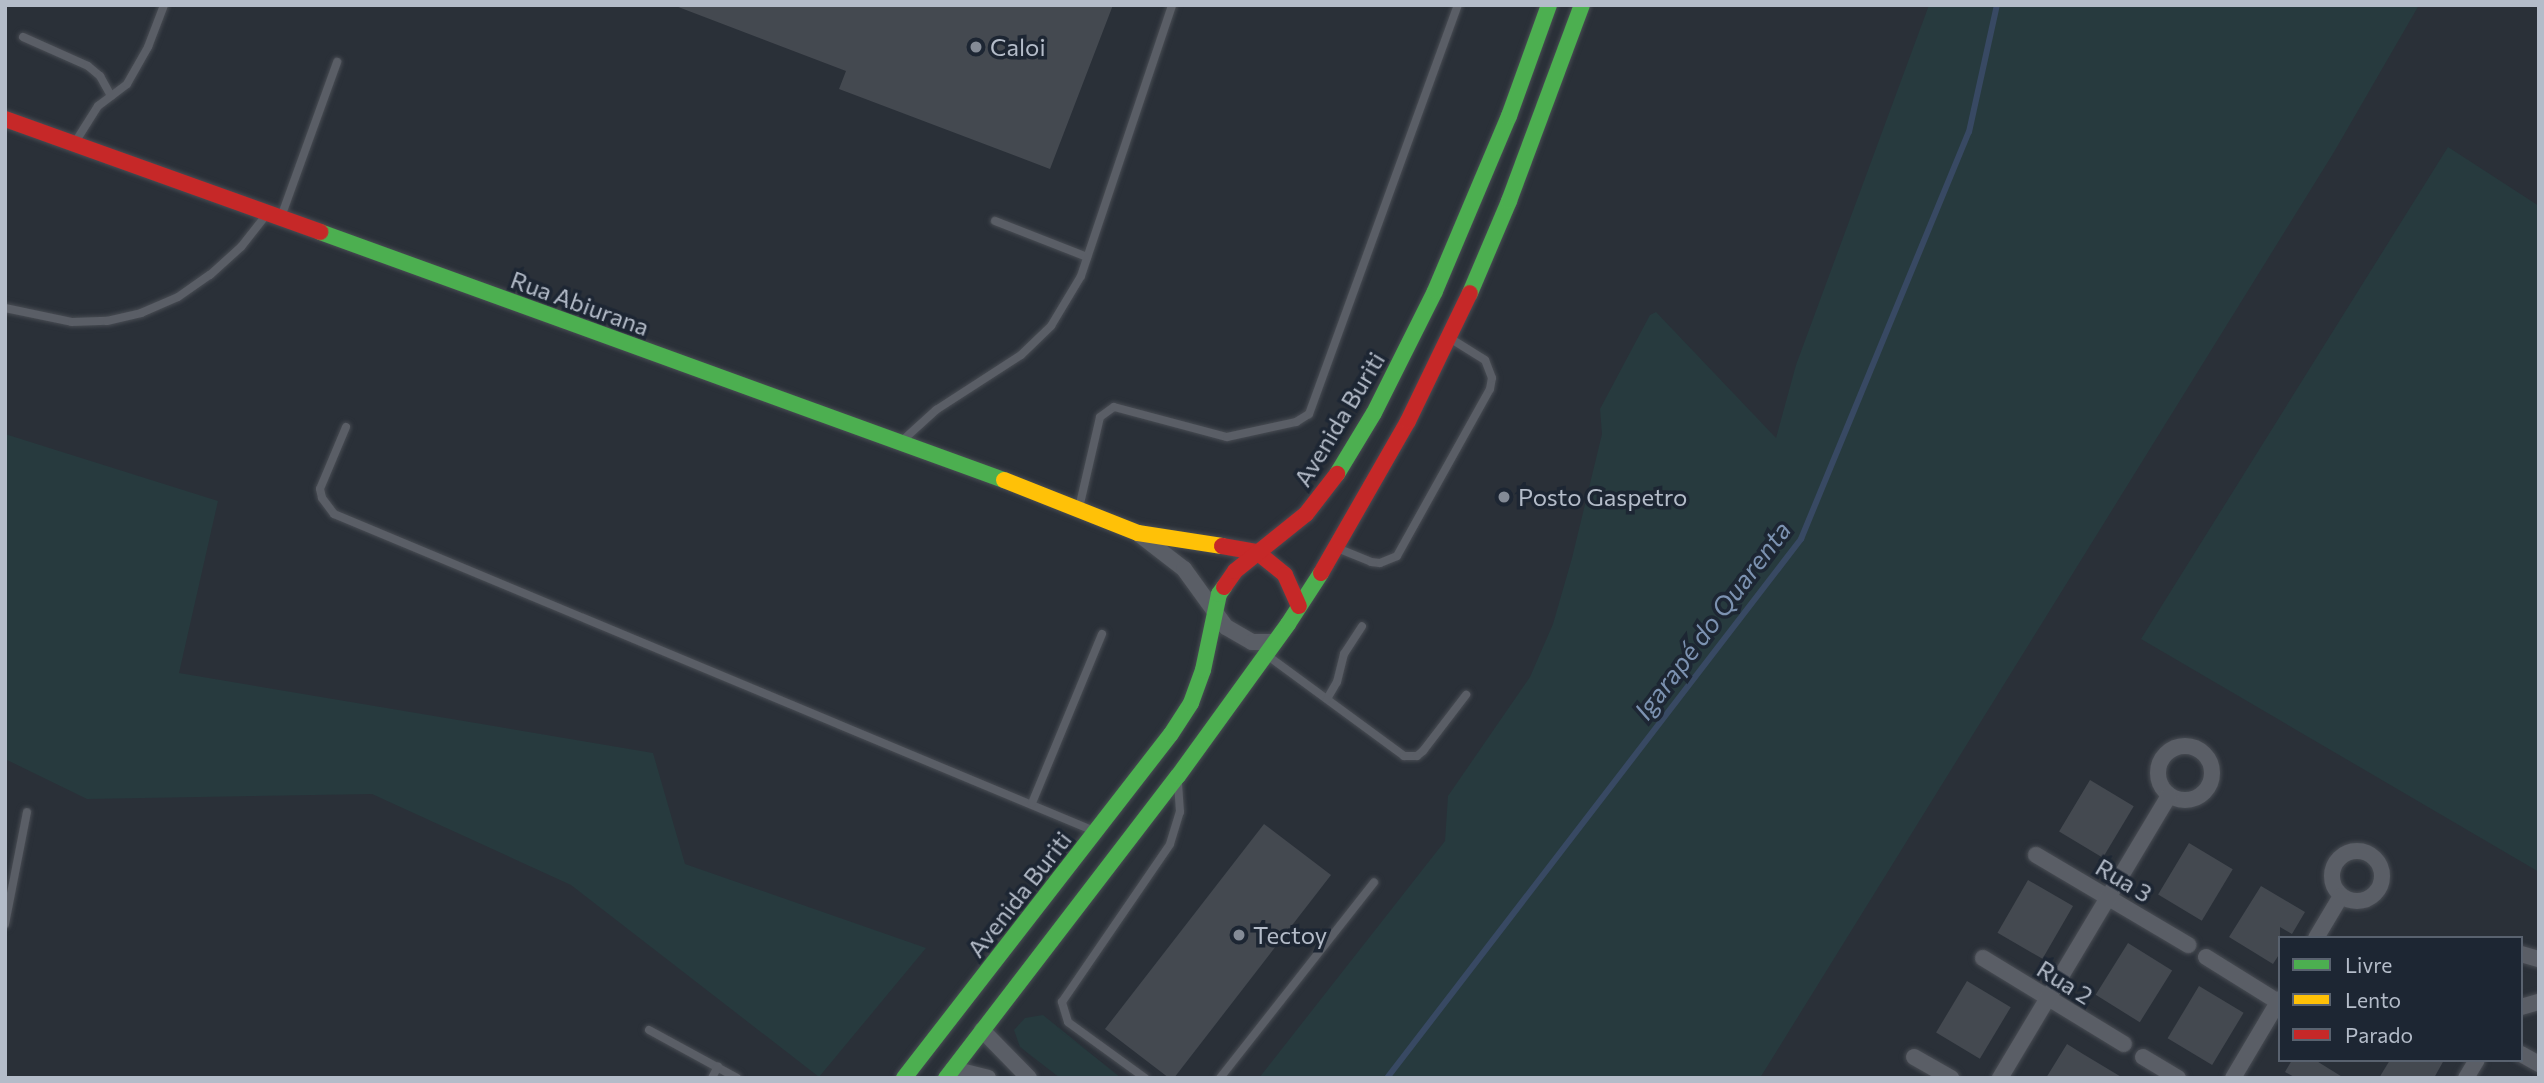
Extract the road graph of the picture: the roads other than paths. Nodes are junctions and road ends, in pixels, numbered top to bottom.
1 (164, 5) edge
2 (1172, 5) edge
3 (1458, 5) edge
4 (1549, 5) edge
5 (1582, 5) edge
6 (23, 37) dead end
7 (337, 62) dead end
8 (111, 96) junction
9 (5, 119) edge
10 (75, 144) junction
11 (274, 216) junction
12 (995, 221) dead end
13 (1087, 257) junction
14 (5, 308) edge
15 (1448, 337) junction
16 (346, 427) dead end
17 (901, 442) junction
18 (1079, 508) junction
19 (1138, 533) junction
20 (1337, 548) junction
21 (1257, 552) junction
22 (1299, 606) junction
23 (1213, 612) junction
24 (1362, 626) dead end
25 (1102, 634) dead end
26 (1270, 648) junction
27 (1466, 695) dead end
28 (1326, 699) junction
29 (1178, 776) junction
30 (2169, 796) dead end
31 (1032, 803) junction
32 (27, 812) dead end
33 (1096, 831) junction
34 (2036, 855) dead end
35 (1374, 882) dead end
36 (2341, 896) dead end
37 (2109, 897) junction
38 (5, 924) edge
39 (2317, 936) edge
40 (2188, 945) dead end
41 (2206, 957) dead end
42 (1983, 958) dead end
43 (2049, 999) junction
44 (2278, 1000) edge
45 (2278, 1003) edge
46 (649, 1030) dead end
47 (982, 1030) junction
48 (2124, 1044) dead end
49 (2523, 1055) edge
50 (1914, 1057) dead end
51 (2143, 1057) dead end
52 (2476, 1062) edge
53 (2539, 1065) edge
54 (718, 1066) junction
55 (949, 1073) edge
56 (712, 1078) edge
57 (737, 1078) edge
58 (904, 1078) edge
59 (988, 1078) edge
60 (1029, 1078) edge
61 (1144, 1078) edge
62 (1220, 1078) edge
63 (1951, 1078) edge
64 (2000, 1078) edge
65 (2178, 1078) edge
66 (2233, 1078) edge
67 (2466, 1078) edge

1 - 8 lane
2 - 13 lane
3 - 18 lane
4 - 21 main road, Avenida Buriti
5 - 15 main road
6 - 8 lane
7 - 11 lane
8 - 10 lane
9 - 10 main road, Rua Abiurana
10 - 11 main road, Rua Abiurana
11 - 14 lane
11 - 17 main road, Rua Abiurana
12 - 13 lane
13 - 17 lane
15 - 20 main road
15 - 20 lane
16 - 31 lane
17 - 18 main road, Rua Abiurana
18 - 19 main road, Rua Abiurana
19 - 21 main road, Rua Abiurana
19 - 23 street, Rua Abiurana
20 - 22 main road
21 - 22 main road
21 - 23 main road, Avenida Buriti
22 - 26 main road
23 - 26 street, Rua Abiurana
23 - 33 main road, Avenida Buriti
24 - 28 lane
25 - 31 lane
26 - 28 lane
26 - 29 main road
27 - 28 lane
29 - 47 main road
29 - 61 lane
30 - 37 street
31 - 33 lane
32 - 38 lane
33 - 58 main road, Avenida Buriti
34 - 37 street, Rua 3
35 - 62 lane
36 - 39 street
37 - 40 street, Rua 3
37 - 43 street
41 - 44 street
42 - 43 street, Rua 2
43 - 48 street, Rua 2
43 - 64 street
45 - 66 street
46 - 54 lane
47 - 55 main road
47 - 60 street
49 - 53 street
50 - 63 street
51 - 65 street
52 - 67 street
54 - 56 lane
54 - 57 lane
55 - 59 street

